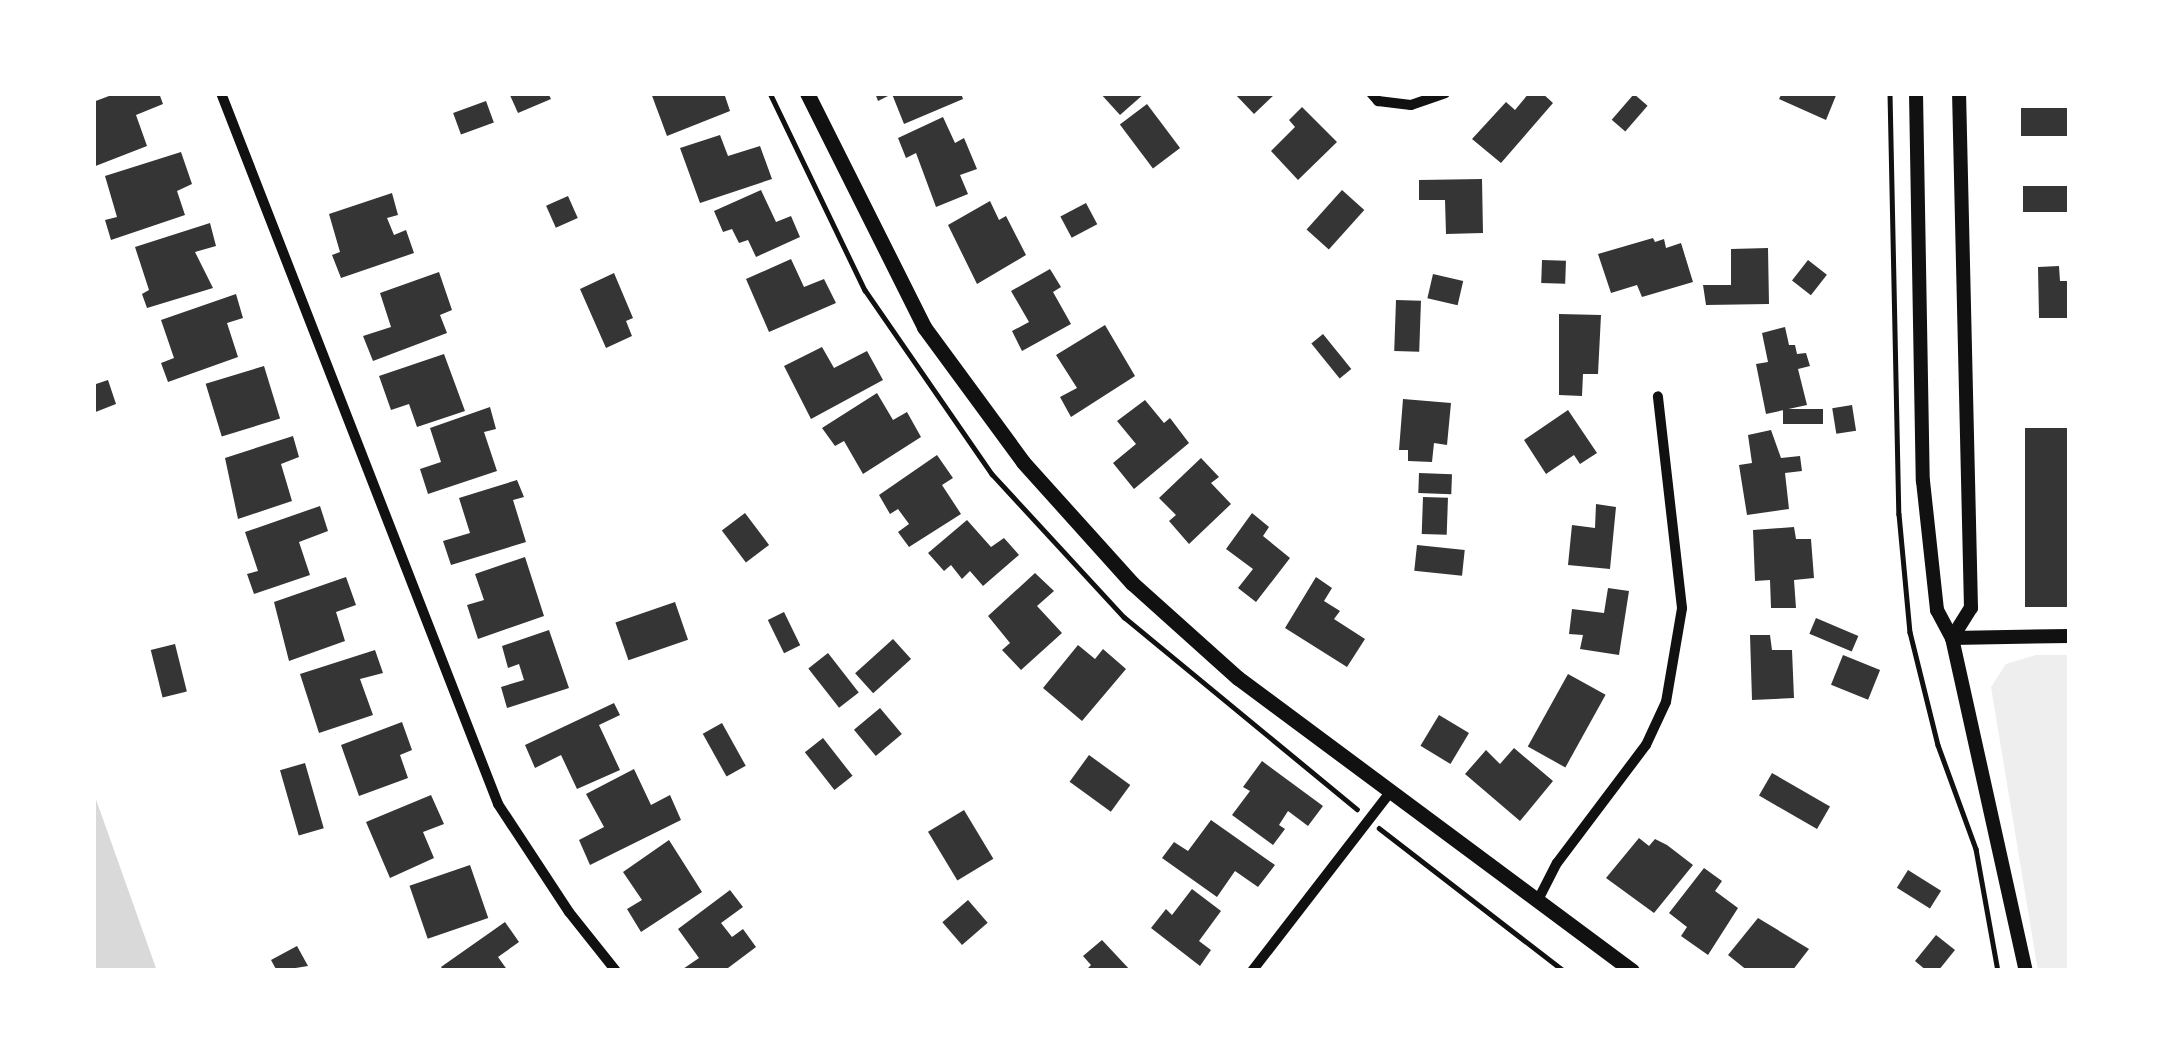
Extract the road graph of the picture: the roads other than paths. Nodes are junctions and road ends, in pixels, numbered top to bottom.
1 (221, 93) edge
2 (807, 93) edge
3 (1371, 93) edge
4 (1444, 93) edge
5 (1916, 93) edge
6 (1959, 93) edge
7 (1658, 396) dead end
8 (2070, 636) edge
9 (1952, 638) junction
10 (1390, 791) junction
11 (1539, 898) junction
12 (616, 971) edge
13 (1252, 971) edge
14 (1632, 971) edge
15 (2026, 971) edge

1 - 12 street
2 - 10 main road
3 - 4 street
5 - 9 street
6 - 9 street
7 - 11 street
8 - 9 street
9 - 15 street
10 - 11 main road
10 - 13 street
11 - 14 main road

